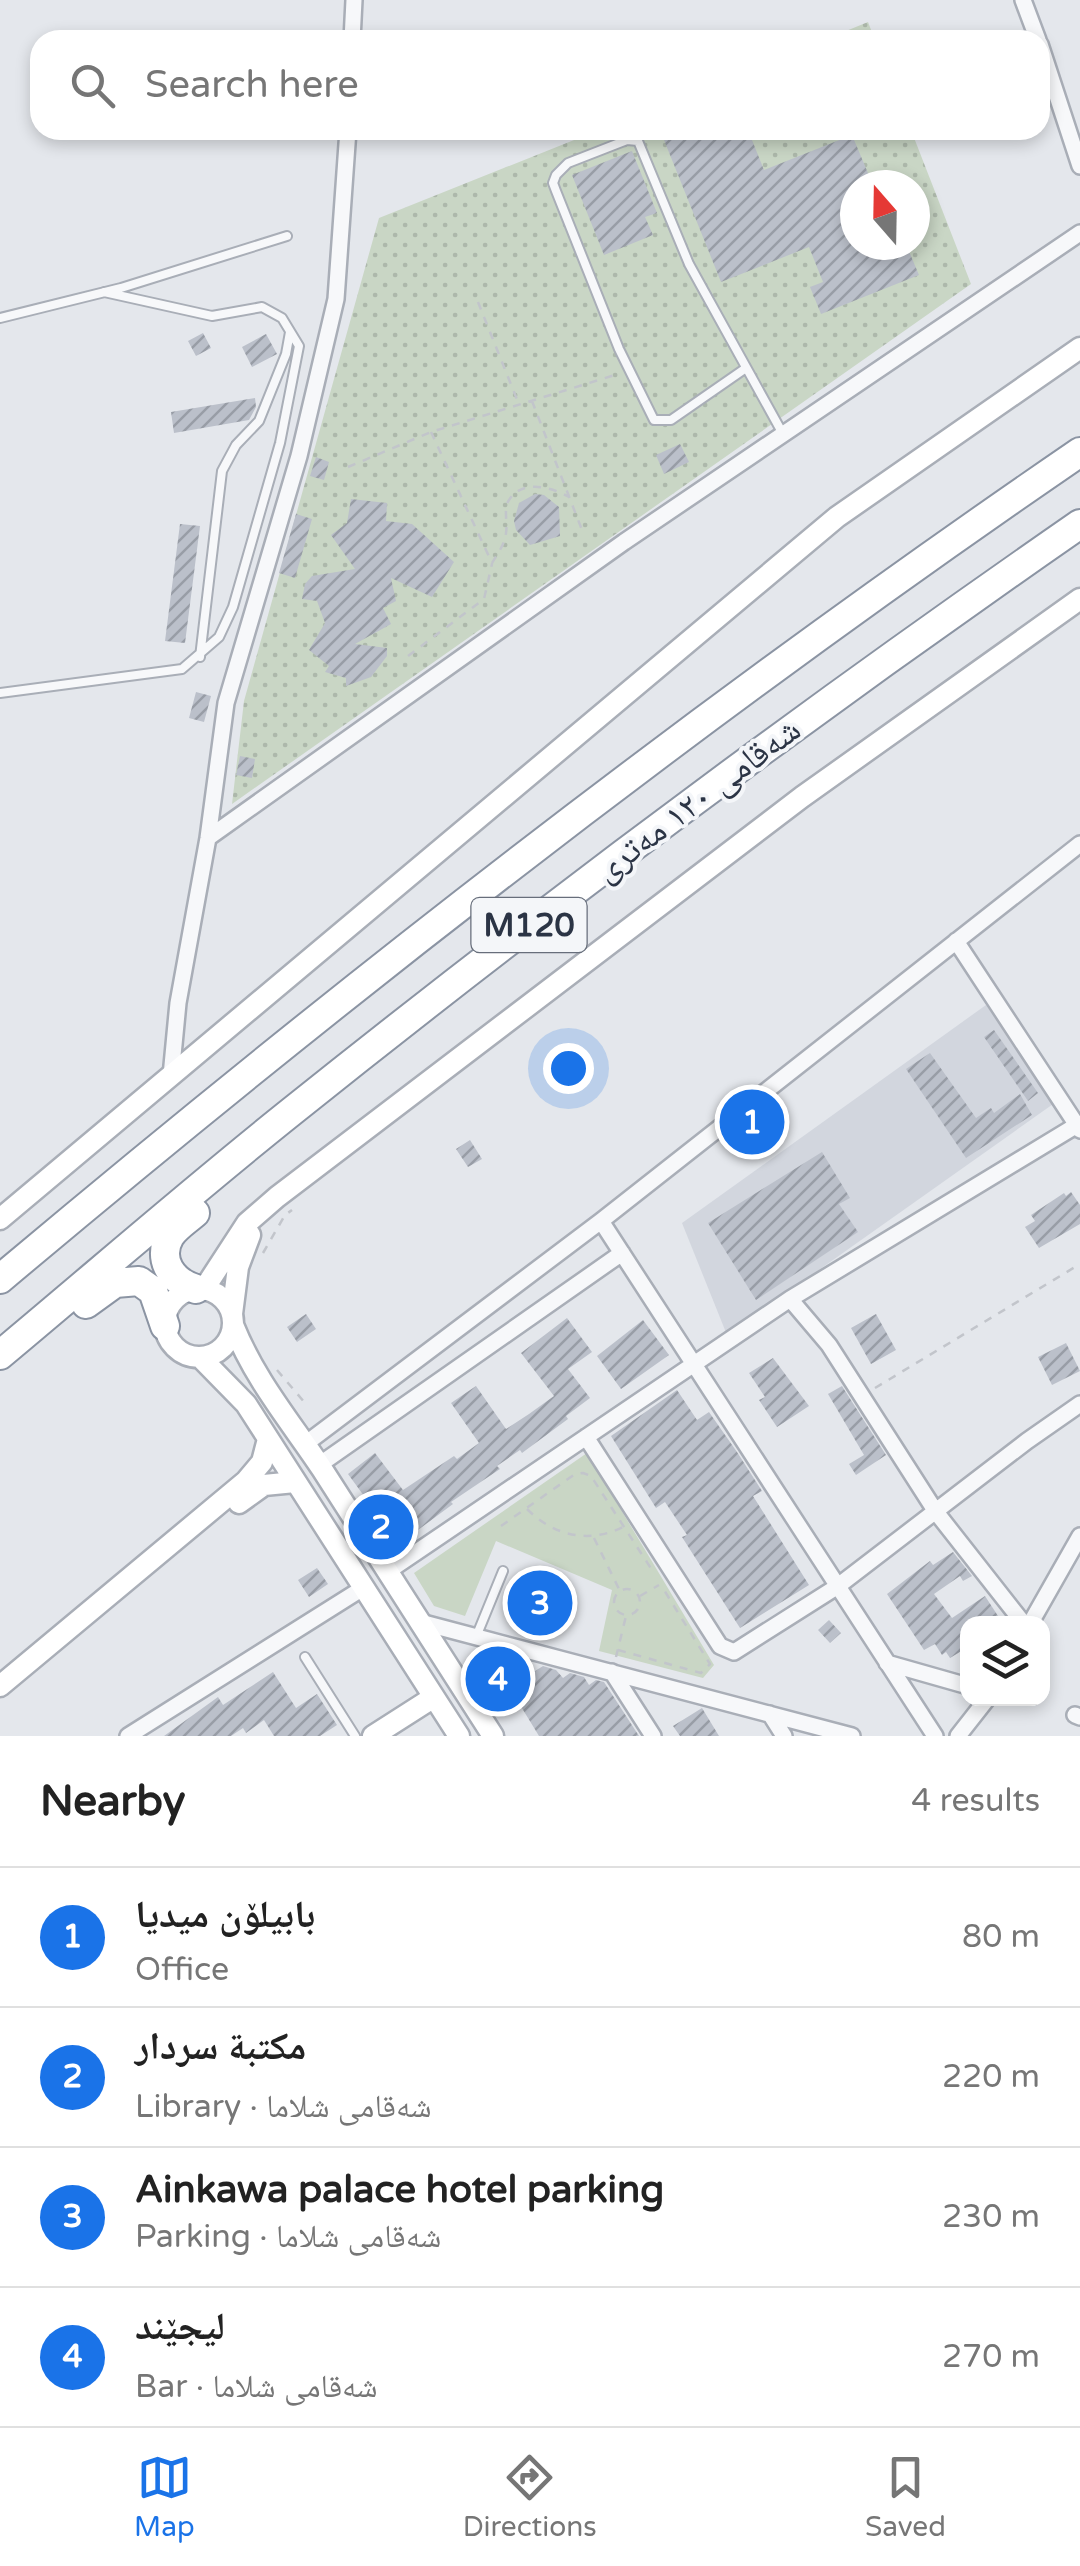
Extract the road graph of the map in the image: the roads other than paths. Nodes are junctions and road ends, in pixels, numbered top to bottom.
1 (354, 0) edge
2 (1023, 0) edge
3 (352, 30) edge
4 (1034, 30) edge
5 (1050, 75) edge
6 (347, 140) edge
7 (629, 140) edge
8 (636, 140) edge
9 (1080, 166) edge
10 (1080, 233) edge
11 (287, 236) dead end
12 (104, 292) junction
13 (0, 318) edge
14 (290, 331) junction
15 (1080, 348) edge
16 (746, 368) junction
17 (783, 434) junction
18 (1080, 452) edge
19 (1080, 524) edge
20 (1080, 599) edge
21 (200, 657) junction
22 (0, 693) edge
23 (208, 838) junction
24 (1080, 844) edge
25 (956, 941) junction
26 (171, 1076) junction
27 (1078, 1127) edge
28 (250, 1147) junction
29 (315, 1170) junction
30 (0, 1219) edge
31 (601, 1221) junction
32 (622, 1253) junction
33 (0, 1279) edge
34 (200, 1289) junction
35 (790, 1299) junction
36 (233, 1320) junction
37 (165, 1326) junction
38 (0, 1356) edge
39 (200, 1357) junction
40 (693, 1363) junction
41 (1080, 1404) edge
42 (586, 1438) junction
43 (268, 1439) junction
44 (304, 1445) junction
45 (319, 1466) junction
46 (295, 1482) junction
47 (936, 1512) junction
48 (1080, 1536) edge
49 (165, 1550) junction
50 (503, 1570) dead end
51 (388, 1572) junction
52 (838, 1586) junction
53 (363, 1588) junction
54 (1020, 1616) edge
55 (1032, 1616) edge
56 (420, 1622) junction
57 (476, 1637) junction
58 (305, 1657) dead end
59 (887, 1663) junction
60 (612, 1672) junction
61 (960, 1684) edge
62 (0, 1686) edge
63 (434, 1697) junction
64 (982, 1706) edge
65 (770, 1714) junction
66 (128, 1736) edge
67 (355, 1736) edge
68 (372, 1736) edge
69 (459, 1736) edge
70 (493, 1736) edge
71 (653, 1736) edge
72 (784, 1736) edge
73 (852, 1736) edge
74 (934, 1736) edge
75 (958, 1736) edge

1 - 3 street
2 - 4 street
5 - 9 street
6 - 23 street
7 - 16 lane
8 - 16 lane
10 - 17 street
11 - 12 lane
12 - 13 lane
12 - 14 lane
14 - 21 lane
14 - 21 lane
15 - 26 street
16 - 17 lane
17 - 23 street
18 - 33 highway, شەقامی ١٢٠ مەتری / M120
19 - 28 highway, شەقامی ١٢٠ مەتری / M120
20 - 29 street
21 - 22 lane
23 - 26 street
24 - 25 street
25 - 27 street
25 - 31 street
26 - 30 street
27 - 35 street
28 - 34 highway
28 - 38 highway, شەقامی ١٢٠ مەتری / M120
29 - 34 street
29 - 36 street
31 - 32 street
31 - 44 street
32 - 40 street
32 - 45 street
34 - 36 street
34 - 37 street
35 - 40 street
35 - 47 street
36 - 39 street
36 - 44 street
37 - 38 highway
37 - 39 street
39 - 43 street
40 - 42 street
40 - 52 street
41 - 47 street
42 - 51 street
42 - 52 street
43 - 46 street
43 - 49 street
44 - 45 street
45 - 51 street
46 - 49 street
46 - 53 street
47 - 52 street
47 - 54 street
48 - 55 street
49 - 62 street
50 - 57 lane
51 - 56 street
52 - 59 street
53 - 63 street
53 - 66 street
56 - 57 street
56 - 70 street
57 - 60 street
58 - 67 lane
59 - 61 street
59 - 74 street
60 - 65 street
60 - 71 street
63 - 68 street
63 - 69 street
64 - 75 street
65 - 72 street
65 - 73 street

